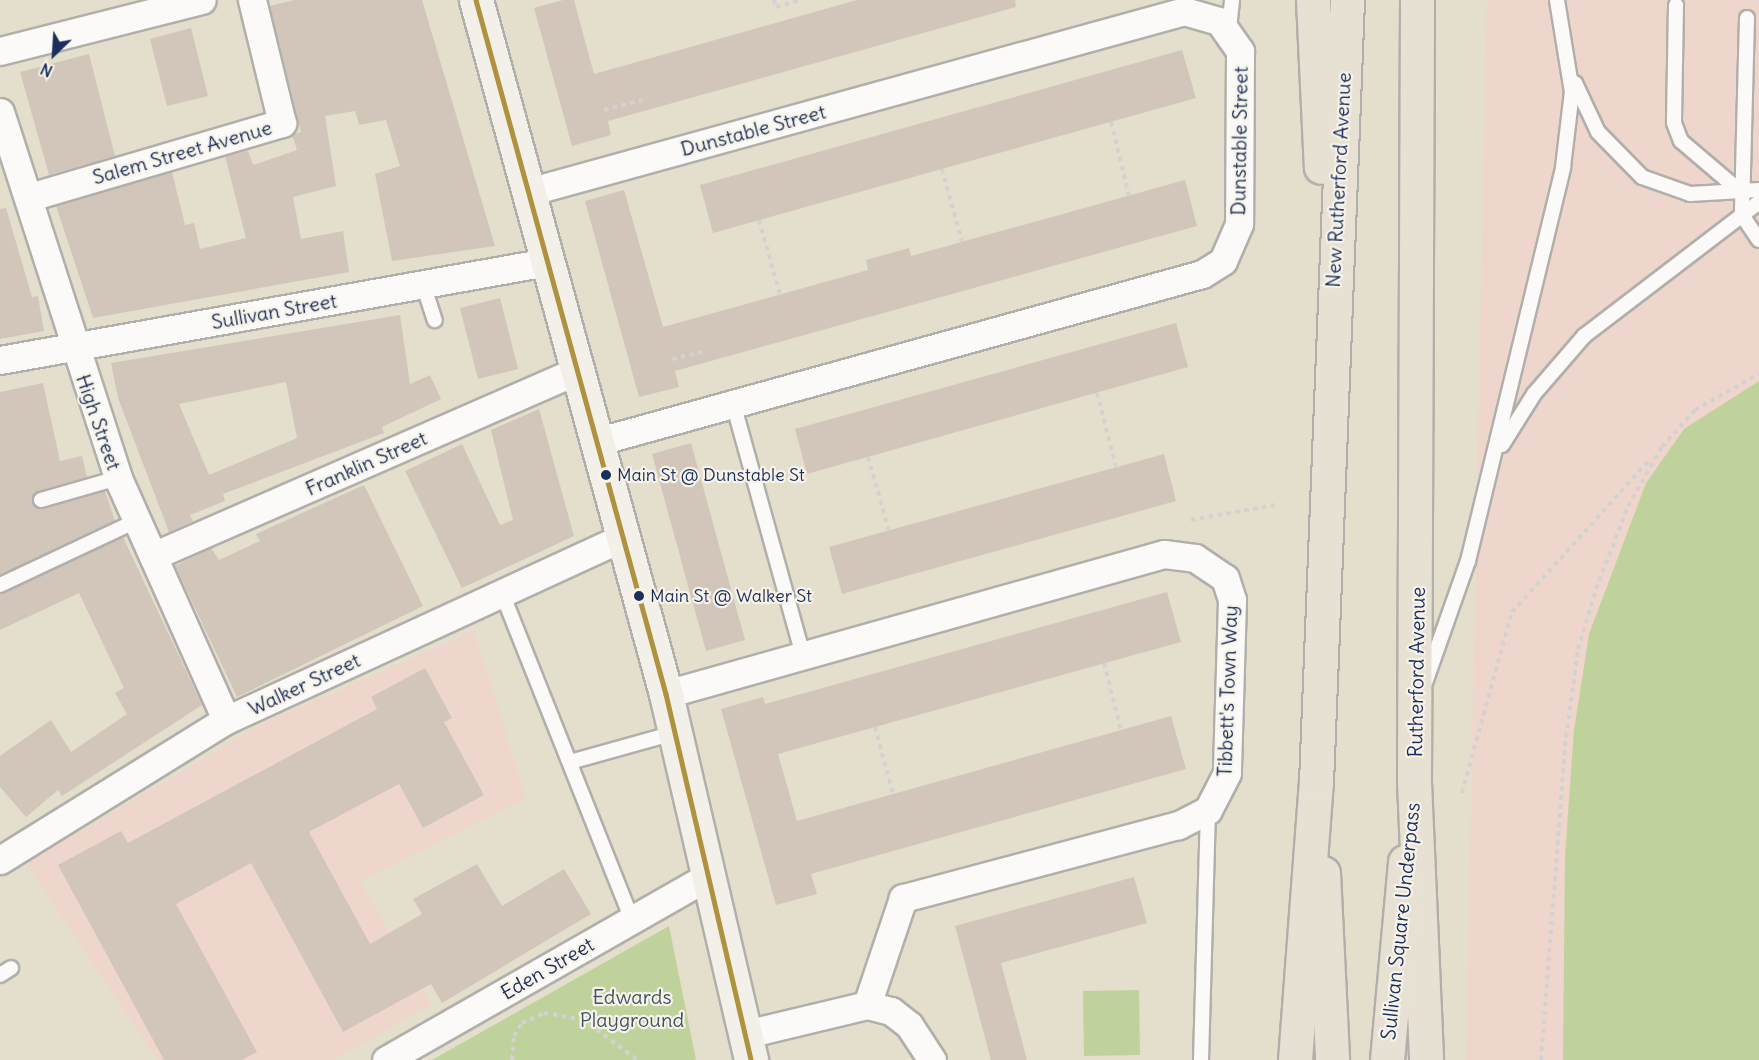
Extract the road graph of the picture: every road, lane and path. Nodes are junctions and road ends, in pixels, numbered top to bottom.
1 (202, 0) edge
2 (252, 0) edge
3 (476, 0) edge
4 (774, 0) edge
5 (801, 0) edge
6 (1232, 0) edge
7 (1313, 0) edge
8 (1347, 0) edge
9 (1417, 0) edge
10 (1438, 0) edge
11 (1557, 0) edge
12 (1676, 5) dead end
13 (1747, 18) dead end
14 (1229, 29) junction
15 (0, 51) edge
16 (1570, 69) junction
17 (644, 100) dead end
18 (604, 110) dead end
19 (0, 112) edge
20 (1110, 122) dead end
21 (942, 169) dead end
22 (1759, 190) edge
23 (528, 192) junction
24 (1742, 193) junction
25 (1129, 196) dead end
26 (30, 197) junction
27 (1759, 202) edge
28 (1742, 215) junction
29 (759, 220) dead end
30 (1759, 240) edge
31 (962, 242) dead end
32 (547, 262) junction
33 (423, 284) junction
34 (1417, 284) junction
35 (780, 294) dead end
36 (1332, 306) junction
37 (435, 320) dead end
38 (74, 348) junction
39 (706, 351) dead end
40 (672, 359) dead end
41 (0, 360) edge
42 (579, 370) junction
43 (1759, 374) edge
44 (1098, 393) dead end
45 (733, 403) junction
46 (599, 441) junction
47 (1662, 447) junction
48 (868, 457) dead end
49 (1493, 463) junction
50 (1116, 467) dead end
51 (118, 478) junction
52 (41, 500) dead end
53 (1275, 505) dead end
54 (1191, 520) dead end
55 (136, 521) junction
56 (889, 531) dead end
57 (624, 537) junction
58 (153, 556) junction
59 (0, 585) edge
60 (502, 593) junction
61 (803, 655) junction
62 (1104, 663) dead end
63 (666, 694) junction
64 (1416, 714) junction
65 (226, 720) junction
66 (876, 727) dead end
67 (1121, 730) dead end
68 (675, 733) junction
69 (570, 762) junction
70 (1316, 782) junction
71 (1414, 782) junction
72 (1462, 793) dead end
73 (893, 794) dead end
74 (1208, 810) junction
75 (3, 851) edge
76 (708, 876) junction
77 (632, 920) junction
78 (867, 1005) junction
79 (748, 1047) edge
80 (386, 1060) edge
81 (512, 1060) edge
82 (638, 1060) edge
83 (932, 1060) edge
84 (1201, 1060) edge
85 (1295, 1060) edge
86 (1332, 1060) edge
87 (1387, 1060) edge
88 (1426, 1060) edge
89 (1541, 1060) edge

1 - 15 street
2 - 26 street, Salem Street Avenue
3 - 23 main road
4 - 5 path
6 - 14 lane
7 - 36 main road, New Rutherford Avenue
8 - 36 main road, New Rutherford Avenue
9 - 34 main road
10 - 34 main road
11 - 16 lane
12 - 24 lane
13 - 24 lane
14 - 23 street, Dunstable Street
14 - 45 street, Dunstable Street
16 - 24 lane
16 - 49 lane
17 - 18 path
19 - 26 street, High Street
20 - 25 path
21 - 31 path
22 - 24 lane
23 - 32 main road
24 - 28 lane
26 - 38 street, High Street
27 - 28 lane
28 - 30 lane
28 - 49 lane
29 - 35 path
32 - 33 street, Sullivan Street
32 - 42 main road
33 - 37 lane
33 - 38 street, Sullivan Street
34 - 64 main road, Rutherford Avenue
36 - 70 main road
38 - 41 street, Sullivan Street
38 - 51 street, High Street
39 - 40 path
42 - 46 main road
42 - 58 street, Franklin Street
43 - 47 path
44 - 50 path
45 - 46 street, Dunstable Street
45 - 61 lane
46 - 57 main road
47 - 72 path
47 - 89 path
48 - 56 path
49 - 64 lane
51 - 52 lane
51 - 55 street, High Street
53 - 54 path
55 - 58 street, High Street
55 - 59 lane
57 - 60 street, Walker Street
57 - 63 main road
58 - 65 street, High Street
60 - 65 street, Walker Street
60 - 69 lane
61 - 63 street, Tibbett's Town Way
61 - 74 street, Tibbett's Town Way
62 - 67 path
63 - 68 main road
64 - 71 main road, Rutherford Avenue
65 - 75 street, Walker Street
66 - 73 path
68 - 69 lane
68 - 76 main road
69 - 77 lane
70 - 85 main road
70 - 86 main road
71 - 87 main road, Sullivan Square Underpass
71 - 88 main road, Rutherford Avenue
74 - 78 street
74 - 84 lane
76 - 77 street, Eden Street
76 - 79 main road
77 - 80 street, Eden Street
78 - 79 street
78 - 83 street
81 - 82 path

